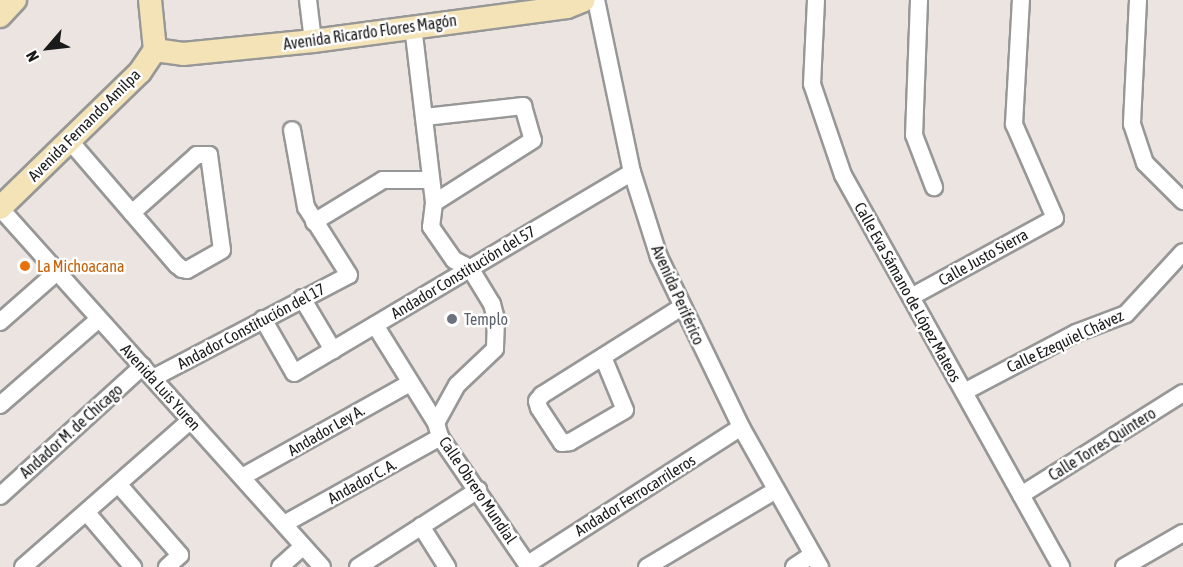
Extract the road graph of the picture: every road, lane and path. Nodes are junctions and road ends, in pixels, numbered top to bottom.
1 (15, 0) edge
2 (150, 0) edge
3 (308, 0) edge
4 (584, 0) edge
5 (596, 0) edge
6 (816, 0) edge
7 (919, 0) edge
8 (1022, 0) edge
9 (1138, 0) edge
10 (0, 16) edge
11 (413, 26) junction
12 (313, 41) junction
13 (155, 50) junction
14 (425, 117) junction
15 (292, 130) dead end
16 (69, 140) junction
17 (632, 172) junction
18 (431, 180) junction
19 (934, 187) dead end
20 (1183, 201) edge
21 (434, 203) junction
22 (0, 208) edge
23 (132, 213) junction
24 (314, 222) junction
25 (1183, 252) edge
26 (470, 268) junction
27 (57, 272) junction
28 (911, 297) junction
29 (302, 298) junction
30 (682, 307) junction
31 (99, 319) junction
32 (263, 319) junction
33 (0, 322) edge
34 (375, 325) junction
35 (333, 350) junction
36 (603, 357) junction
37 (148, 372) junction
38 (410, 383) junction
39 (964, 392) junction
40 (1183, 393) edge
41 (0, 405) edge
42 (191, 420) junction
43 (741, 427) junction
44 (438, 430) junction
45 (242, 477) junction
46 (119, 485) junction
47 (478, 490) junction
48 (777, 490) junction
49 (1021, 495) junction
50 (0, 496) edge
51 (88, 513) junction
52 (284, 524) junction
53 (421, 526) junction
54 (1183, 533) edge
55 (303, 546) junction
56 (816, 561) edge
57 (32, 564) edge
58 (529, 566) edge
59 (133, 567) edge
60 (167, 567) edge
61 (280, 567) edge
62 (322, 567) edge
63 (358, 567) edge
64 (447, 567) edge
65 (647, 567) edge
66 (794, 567) edge
67 (1061, 567) edge
68 (1124, 567) edge

1 - 10 street
2 - 13 street
3 - 12 street
4 - 11 street, Avenida Ricardo Flores Magón
5 - 17 street, Avenida Periférico
6 - 28 street, Calle Eva Sámano de López Mateos
7 - 19 street
8 - 28 street, Calle Justo Sierra
9 - 20 street
11 - 12 street, Avenida Ricardo Flores Magón
11 - 14 street
12 - 13 street, Avenida Ricardo Flores Magón
13 - 16 street, Avenida Fernando Amilpa
14 - 18 street
14 - 21 street
15 - 24 street
16 - 22 street, Avenida Fernando Amilpa
16 - 23 street
17 - 26 street, Andador Constitución del 57
17 - 30 street, Avenida Periférico
18 - 21 street
18 - 24 street
21 - 26 street
22 - 27 street, Avenida Luis Yuren
23 - 23 street
24 - 29 street, Andador Constitución del 17
25 - 39 street, Calle Ezequiel Chávez
26 - 34 street, Andador Constitución del 57
26 - 44 street
27 - 31 street, Avenida Luis Yuren
27 - 33 street
28 - 39 street, Calle Eva Sámano de López Mateos
29 - 32 street, Andador Constitución del 17
29 - 35 street
30 - 36 street
30 - 43 street, Avenida Periférico
31 - 37 street, Avenida Luis Yuren
31 - 41 street
32 - 35 street, Andador Constitución del 57
32 - 37 street, Andador Constitución del 17
34 - 35 street, Andador Constitución del 57
34 - 38 street, Calle Obrero Mundial
36 - 36 street
37 - 42 street, Avenida Luis Yuren
37 - 50 street, Andador M. de Chicago
38 - 44 street, Calle Obrero Mundial
38 - 45 street, Andador Ley A.
39 - 49 street, Calle Eva Sámano de López Mateos
40 - 49 street, Calle Torres Quintero
42 - 45 street, Avenida Luis Yuren
42 - 46 street
43 - 48 street, Avenida Periférico
43 - 58 street, Andador Ferrocarrileros
44 - 47 street, Calle Obrero Mundial
44 - 52 street, Andador C. A.
45 - 52 street, Avenida Luis Yuren
46 - 51 street
46 - 60 street
47 - 53 street
47 - 58 street, Calle Obrero Mundial
48 - 56 street, Avenida Periférico
48 - 65 street
49 - 67 street, Calle Eva Sámano de López Mateos
51 - 57 street
51 - 59 street
52 - 55 street, Avenida Luis Yuren
53 - 63 street
53 - 64 street
54 - 68 street
55 - 61 street
55 - 62 street, Avenida Luis Yuren
56 - 66 street

